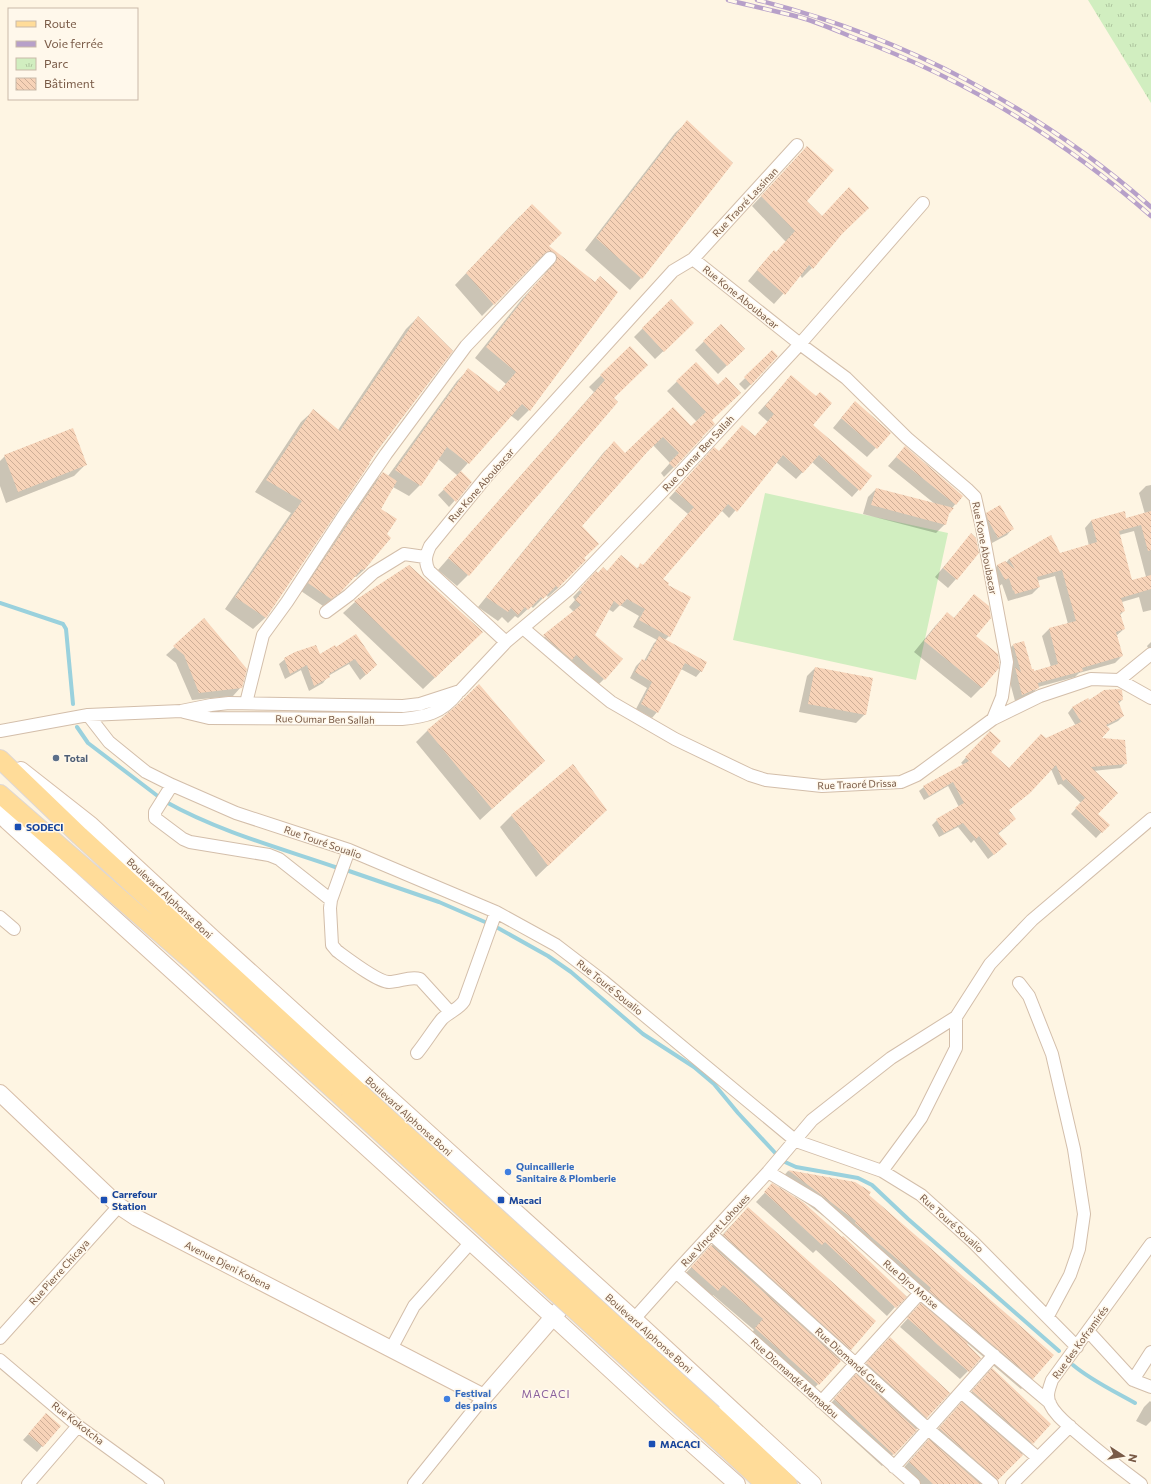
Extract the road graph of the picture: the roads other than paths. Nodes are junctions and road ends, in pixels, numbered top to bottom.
1 (797, 145) dead end
2 (922, 203) dead end
3 (550, 258) dead end
4 (693, 259) junction
5 (800, 344) junction
6 (425, 557) junction
7 (326, 612) dead end
8 (523, 628) junction
9 (506, 642) junction
10 (1151, 654) edge
11 (1119, 680) junction
12 (460, 691) junction
13 (1151, 698) edge
14 (246, 703) junction
15 (181, 711) junction
16 (88, 715) junction
17 (993, 719) junction
18 (0, 731) edge
19 (0, 754) edge
20 (0, 759) edge
21 (172, 785) junction
22 (0, 794) edge
23 (0, 813) edge
24 (1151, 819) edge
25 (349, 850) junction
26 (331, 900) junction
27 (496, 912) junction
28 (0, 917) edge
29 (14, 929) dead end
30 (1019, 983) dead end
31 (450, 1012) junction
32 (956, 1017) junction
33 (417, 1053) dead end
34 (0, 1093) edge
35 (353, 1097) junction
36 (796, 1141) junction
37 (882, 1170) junction
38 (768, 1172) junction
39 (119, 1206) junction
40 (711, 1234) junction
41 (471, 1242) junction
42 (1151, 1244) edge
43 (676, 1272) junction
44 (588, 1278) junction
45 (920, 1293) junction
46 (1048, 1316) junction
47 (553, 1317) junction
48 (634, 1319) junction
49 (1088, 1331) junction
50 (0, 1338) edge
51 (1077, 1347) junction
52 (391, 1349) junction
53 (1151, 1352) edge
54 (994, 1355) junction
55 (0, 1360) edge
56 (856, 1364) junction
57 (1133, 1380) junction
58 (1151, 1387) edge
59 (961, 1392) junction
60 (484, 1397) junction
61 (821, 1402) junction
62 (1050, 1402) junction
63 (708, 1420) junction
64 (78, 1426) junction
65 (1070, 1426) junction
66 (928, 1429) junction
67 (1038, 1458) junction
68 (894, 1467) junction
69 (151, 1482) edge
70 (28, 1484) edge
71 (414, 1484) edge
72 (737, 1484) edge
73 (766, 1484) edge
74 (788, 1484) edge
75 (813, 1484) edge
76 (914, 1484) edge
77 (992, 1484) edge
78 (1012, 1484) edge
79 (1141, 1484) edge

1 - 4 street, Rue Traoré Lassinan
2 - 5 street, Rue Oumar Ben Sallah
3 - 14 street
4 - 5 street, Rue Kone Aboubacar
4 - 6 street, Rue Kone Aboubacar
5 - 8 street, Rue Oumar Ben Sallah
5 - 17 street, Rue Kone Aboubacar
6 - 7 street
6 - 9 street
8 - 9 street, Rue Oumar Ben Sallah
8 - 17 street, Rue Traoré Drissa
9 - 12 street, Rue Oumar Ben Sallah
10 - 11 street
11 - 13 street
11 - 17 street, Rue Traoré Drissa
12 - 14 street, Rue Oumar Ben Sallah
12 - 15 street, Rue Oumar Ben Sallah
14 - 15 street, Rue Oumar Ben Sallah
15 - 16 street, Rue Oumar Ben Sallah
16 - 18 street, Rue Oumar Ben Sallah
16 - 21 street, Rue Touré Soualio
19 - 44 street, Boulevard Alphonse Boni
20 - 35 main road, Boulevard Alphonse Boni
21 - 25 street, Rue Touré Soualio
21 - 26 street
22 - 35 main road, Boulevard Alphonse Boni
23 - 41 street
24 - 32 street
25 - 26 street
25 - 27 street, Rue Touré Soualio
26 - 31 street
27 - 31 street
27 - 36 street, Rue Touré Soualio
28 - 29 street
30 - 46 street
31 - 33 street
32 - 36 street, Rue Vincent Lohoues
32 - 37 street
34 - 39 street, Avenue Djeni Kobena
35 - 63 main road, Boulevard Alphonse Boni, bridge
36 - 37 street, Rue Touré Soualio
36 - 38 street, Rue Vincent Lohoues
37 - 46 street, Rue Touré Soualio
38 - 40 street, Rue Vincent Lohoues
38 - 45 street, Rue Djro Moise
39 - 50 street, Rue Pierre Chicaya
39 - 52 street, Avenue Djeni Kobena
40 - 43 street, Rue Vincent Lohoues
40 - 56 street, Rue Diomandé Gueu
41 - 47 street
41 - 52 street
42 - 49 street, Rue des Koframirés
43 - 48 street, Rue Vincent Lohoues
43 - 61 street, Rue Diomandé Mamadou
44 - 47 street
44 - 48 street, Boulevard Alphonse Boni
45 - 54 street, Rue Djro Moise
45 - 56 street
46 - 51 street, Rue Touré Soualio
47 - 60 street
47 - 72 street
48 - 75 street, Boulevard Alphonse Boni
49 - 51 street, Rue des Koframirés
49 - 57 street
51 - 62 street, Rue des Koframirés
52 - 60 street, Avenue Djeni Kobena
53 - 57 street
54 - 59 street
54 - 62 street, Rue Djro Moise
55 - 64 street, Rue Kokotcha
56 - 61 street
56 - 66 street, Rue Diomandé Gueu
57 - 58 street
59 - 66 street
59 - 67 street
60 - 71 street
61 - 68 street, Rue Diomandé Mamadou
62 - 65 street
63 - 73 main road, Boulevard Alphonse Boni
63 - 74 main road, Boulevard Alphonse Boni
64 - 69 street, Rue Kokotcha
64 - 70 street
65 - 67 street
65 - 79 street
66 - 68 street
66 - 77 street, Rue Diomandé Gueu
67 - 78 street
68 - 76 street, Rue Diomandé Mamadou

